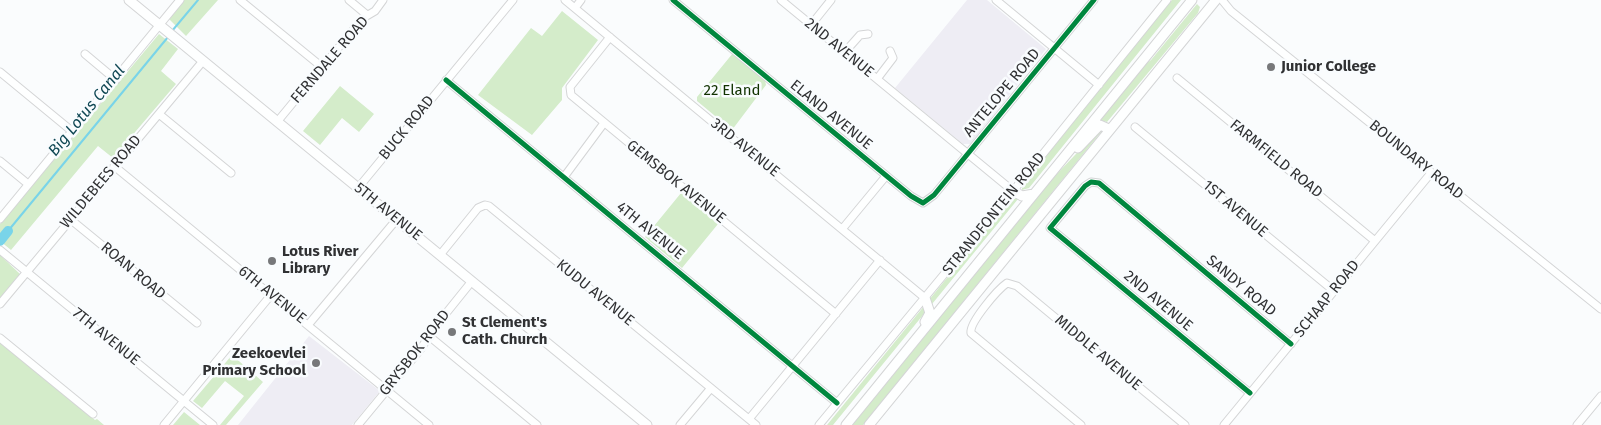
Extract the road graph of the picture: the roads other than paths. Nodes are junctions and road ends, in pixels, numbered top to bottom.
1 (129, 0) edge
2 (180, 0) edge
3 (240, 0) edge
4 (349, 0) edge
5 (383, 0) edge
6 (513, 0) edge
7 (565, 0) edge
8 (581, 0) edge
9 (673, 0) edge
10 (780, 0) edge
11 (831, 0) edge
12 (996, 0) edge
13 (1094, 0) edge
14 (1167, 0) edge
15 (1192, 0) edge
16 (1216, 1) edge
17 (575, 8) junction
18 (367, 15) junction
19 (811, 25) junction
20 (163, 28) junction
21 (868, 34) dead end
22 (610, 37) junction
23 (1056, 49) junction
24 (890, 51) dead end
25 (844, 53) junction
26 (86, 54) dead end
27 (203, 61) junction
28 (322, 67) junction
29 (0, 72) edge
30 (1177, 78) dead end
31 (877, 79) junction
32 (116, 80) junction
33 (446, 80) junction
34 (1099, 85) junction
35 (159, 114) junction
36 (277, 122) junction
37 (604, 123) junction
38 (1135, 127) dead end
39 (1109, 129) junction
40 (73, 132) junction
41 (968, 154) junction
42 (0, 161) edge
43 (114, 166) junction
44 (230, 173) dead end
45 (1431, 173) junction
46 (886, 176) junction
47 (564, 177) junction
48 (28, 184) junction
49 (1041, 186) junction
50 (358, 188) junction
51 (1013, 191) junction
52 (1034, 194) junction
53 (0, 219) edge
54 (70, 219) junction
55 (397, 219) junction
56 (843, 228) junction
57 (1050, 228) joint
58 (1375, 241) junction
59 (0, 250) edge
60 (440, 255) junction
61 (880, 260) junction
62 (27, 272) junction
63 (472, 281) junction
64 (1334, 291) junction
65 (271, 295) junction
66 (925, 298) junction
67 (0, 304) edge
68 (1601, 309) edge
69 (836, 314) junction
70 (197, 324) dead end
71 (308, 325) junction
72 (920, 334) junction
73 (429, 336) junction
74 (0, 338) edge
75 (1291, 344) junction
76 (794, 366) junction
77 (711, 388) junction
78 (387, 390) junction
79 (1250, 393) junction
80 (1601, 396) edge
81 (184, 401) junction
82 (837, 402) junction
83 (92, 414) dead end
84 (749, 419) junction
85 (164, 425) edge
86 (213, 425) edge
87 (358, 425) edge
88 (429, 425) edge
89 (536, 425) edge
90 (647, 425) edge
91 (680, 425) edge
92 (756, 425) edge
93 (819, 425) edge
94 (846, 425) edge
95 (869, 425) edge
96 (1081, 425) edge
97 (1184, 425) edge
98 (1224, 425) edge
99 (1577, 425) edge

1 - 20 main road, 5TH AVENUE
2 - 20 street
3 - 28 street
4 - 18 street
5 - 18 street, FERNDALE ROAD
6 - 33 street, BUCK ROAD
7 - 17 street, 3RD AVENUE
8 - 17 street
9 - 46 street, ELAND AVENUE
10 - 19 street, 2ND AVENUE
11 - 19 street
12 - 23 street
13 - 23 street, ANTELOPE ROAD
14 - 34 street, STRANDFONTEIN ROAD
15 - 49 main road, STRANDFONTEIN ROAD
16 - 39 main road
16 - 45 street, BOUNDARY ROAD
17 - 22 street, 3RD AVENUE
18 - 28 street, FERNDALE ROAD
19 - 25 street, 2ND AVENUE
20 - 27 main road, 5TH AVENUE
20 - 32 street
21 - 25 street
22 - 37 street, GEMSBOK AVENUE
22 - 56 street, 3RD AVENUE
23 - 34 street
23 - 41 street, ANTELOPE ROAD
24 - 31 street
25 - 31 street, 2ND AVENUE
26 - 32 street
27 - 35 street, WILDEBEES ROAD
27 - 36 main road, 5TH AVENUE
28 - 36 street, FERNDALE ROAD
29 - 40 street
30 - 58 street, FARMFIELD ROAD
31 - 41 street, 2ND AVENUE
32 - 40 street
33 - 47 street, 4TH AVENUE
33 - 50 street, BUCK ROAD
34 - 51 street, STRANDFONTEIN ROAD
35 - 43 street, WILDEBEES ROAD
35 - 44 street
36 - 50 main road, 5TH AVENUE
37 - 47 street
37 - 69 street, GEMSBOK AVENUE
38 - 64 street, 1ST AVENUE
39 - 49 main road
39 - 95 main road
40 - 48 street
41 - 46 street, ELAND AVENUE
41 - 51 street, 2ND AVENUE
42 - 48 street
43 - 54 street, WILDEBEES ROAD
43 - 65 street, 6TH AVENUE
45 - 58 street, SCHAAP ROAD
45 - 68 street, BOUNDARY ROAD
46 - 56 street
47 - 76 street, 4TH AVENUE
48 - 53 street
49 - 52 main road, STRANDFONTEIN ROAD
50 - 55 main road, 5TH AVENUE
51 - 52 main road
51 - 66 street, STRANDFONTEIN ROAD
52 - 72 main road, STRANDFONTEIN ROAD
54 - 62 street, WILDEBEES ROAD
54 - 70 street, ROAN ROAD
55 - 60 main road, 5TH AVENUE
55 - 71 street
56 - 61 street, 3RD AVENUE
57 - 75 street, SANDY ROAD
57 - 79 street, 2ND AVENUE
58 - 64 street, SCHAAP ROAD
59 - 62 street, 7TH AVENUE
60 - 63 main road, 5TH AVENUE
60 - 77 street, KUDU AVENUE
61 - 66 street, 3RD AVENUE
61 - 69 street
62 - 67 street, WILDEBEES ROAD
62 - 81 street, 7TH AVENUE
63 - 73 street, GRYSBOK ROAD
63 - 90 main road, 5TH AVENUE
64 - 75 street, SCHAAP ROAD
65 - 71 street, 6TH AVENUE
65 - 81 street
66 - 72 main road
66 - 82 street, STRANDFONTEIN ROAD
69 - 76 street
71 - 78 street, 6TH AVENUE
72 - 94 main road, STRANDFONTEIN ROAD
73 - 78 street, GRYSBOK ROAD
73 - 89 street
74 - 83 street
75 - 79 street, SCHAAP ROAD
76 - 82 street, 4TH AVENUE
76 - 84 street
77 - 84 street, KUDU AVENUE
77 - 91 street
78 - 87 street, GRYSBOK ROAD
78 - 88 street, 6TH AVENUE
79 - 98 street, SCHAAP ROAD
80 - 99 street
81 - 85 street
81 - 86 street, 7TH AVENUE
82 - 93 street, STRANDFONTEIN ROAD
84 - 92 street, KUDU AVENUE
96 - 97 street, MIDDLE AVENUE

